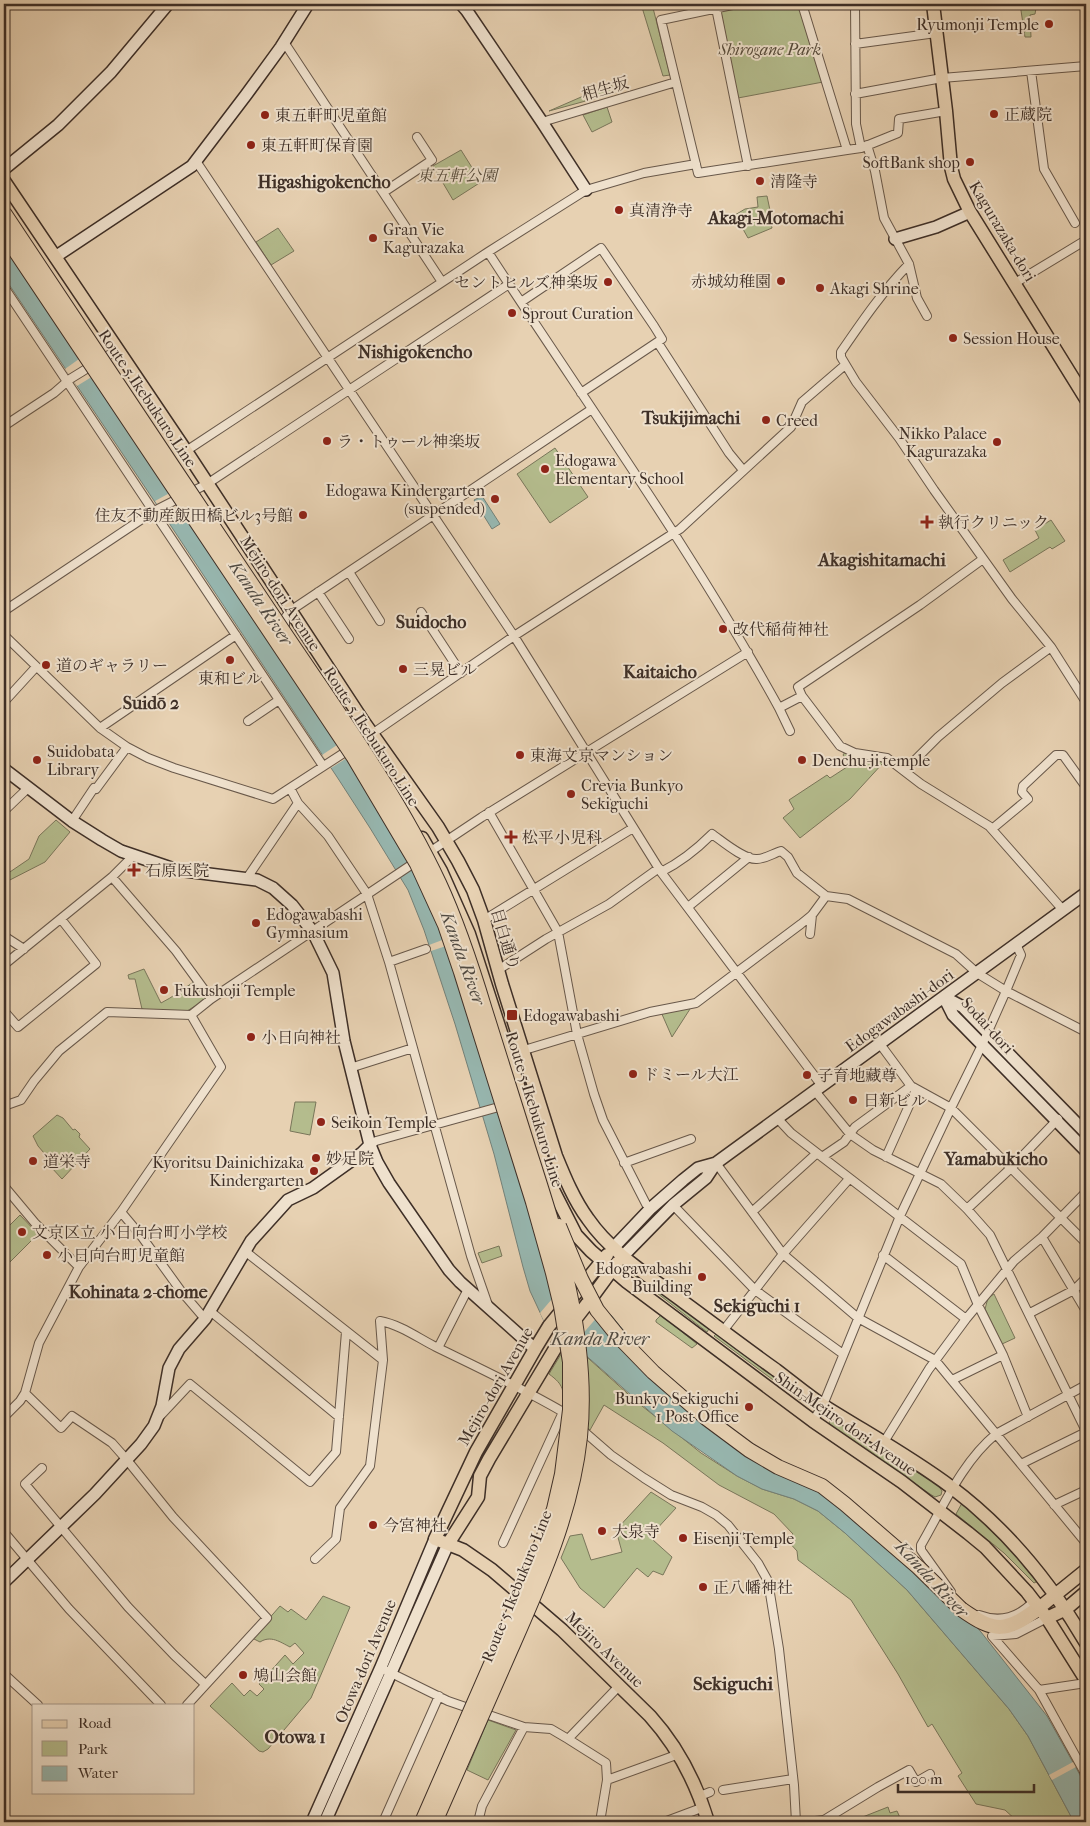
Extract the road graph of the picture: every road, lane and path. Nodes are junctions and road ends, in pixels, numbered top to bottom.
1 (168, 4) edge
2 (308, 4) edge
3 (460, 4) edge
4 (738, 4) edge
5 (802, 4) edge
6 (855, 4) edge
7 (933, 4) edge
8 (716, 8) junction
9 (936, 34) junction
10 (284, 42) junction
11 (856, 44) junction
12 (1086, 66) edge
13 (1032, 71) junction
14 (942, 78) junction
15 (676, 82) junction
16 (855, 94) junction
17 (946, 111) junction
18 (542, 122) junction
19 (417, 137) dead end
20 (864, 146) junction
21 (847, 150) junction
22 (196, 161) junction
23 (696, 164) junction
24 (748, 166) junction
25 (4, 169) edge
26 (4, 181) edge
27 (586, 190) junction
28 (384, 192) junction
29 (4, 206) edge
30 (4, 212) edge
31 (970, 212) junction
32 (1075, 224) dead end
33 (4, 234) edge
34 (895, 239) junction
35 (1086, 240) edge
36 (488, 252) junction
37 (55, 257) junction
38 (908, 264) junction
39 (442, 282) junction
40 (1015, 283) junction
41 (509, 284) junction
42 (4, 287) edge
43 (521, 302) junction
44 (927, 316) dead end
45 (658, 343) junction
46 (117, 350) junction
47 (327, 358) junction
48 (101, 361) junction
49 (845, 364) junction
50 (69, 380) junction
51 (348, 391) junction
52 (581, 393) junction
53 (1086, 396) edge
54 (592, 408) junction
55 (4, 426) edge
56 (186, 451) junction
57 (743, 470) junction
58 (207, 484) junction
59 (188, 493) junction
60 (156, 510) junction
61 (432, 516) junction
62 (674, 533) junction
63 (983, 559) junction
64 (349, 572) junction
65 (318, 592) junction
66 (290, 610) junction
67 (4, 611) edge
68 (421, 612) dead end
69 (380, 621) dead end
70 (285, 630) junction
71 (4, 635) edge
72 (236, 635) junction
73 (514, 636) junction
74 (349, 638) dead end
75 (1051, 648) junction
76 (748, 652) junction
77 (36, 667) junction
78 (462, 673) junction
79 (802, 696) junction
80 (279, 700) junction
81 (4, 702) edge
82 (1086, 702) edge
83 (779, 708) junction
84 (248, 721) dead end
85 (100, 728) junction
86 (790, 731) dead end
87 (372, 734) junction
88 (356, 745) junction
89 (127, 747) junction
90 (587, 751) junction
91 (325, 766) junction
92 (4, 769) edge
93 (904, 771) junction
94 (1086, 787) edge
95 (28, 788) junction
96 (290, 788) junction
97 (298, 803) junction
98 (4, 811) edge
99 (489, 812) junction
100 (72, 821) junction
101 (633, 828) junction
102 (992, 829) junction
103 (447, 841) junction
104 (134, 855) junction
105 (426, 855) junction
106 (749, 857) junction
107 (660, 870) junction
108 (112, 877) junction
109 (247, 878) junction
110 (534, 890) junction
111 (1086, 893) edge
112 (367, 894) junction
113 (826, 896) junction
114 (688, 907) junction
115 (1063, 910) junction
116 (812, 915) junction
117 (61, 919) junction
118 (484, 920) junction
119 (313, 932) junction
120 (558, 932) junction
121 (810, 934) dead end
122 (4, 936) edge
123 (1016, 944) junction
124 (24, 949) junction
125 (426, 949) dead end
126 (389, 962) junction
127 (4, 969) edge
128 (498, 970) junction
129 (736, 972) junction
130 (977, 973) junction
131 (1006, 991) junction
132 (944, 997) junction
133 (211, 999) junction
134 (4, 1011) edge
135 (191, 1015) junction
136 (988, 1032) junction
137 (1086, 1032) edge
138 (578, 1034) junction
139 (880, 1044) junction
140 (982, 1045) junction
141 (413, 1048) junction
142 (524, 1051) junction
143 (508, 1055) junction
144 (350, 1068) junction
145 (819, 1088) junction
146 (914, 1088) junction
147 (516, 1102) junction
148 (4, 1106) edge
149 (951, 1108) junction
150 (1065, 1111) junction
151 (777, 1118) junction
152 (1056, 1120) junction
153 (434, 1125) junction
154 (1086, 1132) edge
155 (850, 1134) junction
156 (691, 1139) dead end
157 (370, 1145) junction
158 (1086, 1151) edge
159 (819, 1155) junction
160 (886, 1156) junction
161 (624, 1163) junction
162 (716, 1163) junction
163 (1011, 1168) junction
164 (920, 1174) junction
165 (849, 1179) junction
166 (4, 1186) edge
167 (1086, 1192) edge
168 (544, 1199) junction
169 (673, 1205) junction
170 (650, 1208) junction
171 (967, 1209) junction
172 (121, 1212) junction
173 (752, 1212) junction
174 (900, 1216) junction
175 (1061, 1218) junction
176 (1042, 1237) junction
177 (1086, 1243) edge
178 (618, 1251) junction
179 (246, 1252) junction
180 (783, 1254) junction
181 (883, 1255) junction
182 (602, 1261) junction
183 (79, 1267) junction
184 (1008, 1268) junction
185 (612, 1270) junction
186 (1086, 1278) edge
187 (468, 1288) junction
188 (755, 1290) junction
189 (1074, 1290) junction
190 (978, 1305) junction
191 (489, 1307) junction
192 (1086, 1311) edge
193 (1030, 1313) junction
194 (207, 1315) junction
195 (858, 1318) junction
196 (966, 1319) junction
197 (723, 1331) junction
198 (346, 1332) junction
199 (438, 1348) junction
200 (535, 1349) junction
201 (843, 1354) junction
202 (1003, 1355) junction
203 (383, 1360) junction
204 (936, 1360) junction
205 (952, 1380) junction
206 (516, 1385) junction
207 (1086, 1385) edge
208 (529, 1392) junction
209 (25, 1393) junction
210 (1069, 1395) junction
211 (823, 1405) junction
212 (563, 1412) junction
213 (339, 1417) junction
214 (1028, 1417) junction
215 (4, 1418) edge
216 (156, 1420) junction
217 (813, 1421) junction
218 (1086, 1431) edge
219 (996, 1434) junction
220 (884, 1442) junction
221 (127, 1460) junction
222 (1021, 1464) junction
223 (42, 1468) dead end
224 (952, 1488) junction
225 (1086, 1490) edge
226 (1054, 1504) junction
227 (941, 1510) junction
228 (61, 1528) junction
229 (4, 1532) edge
230 (435, 1539) junction
231 (503, 1543) dead end
232 (448, 1544) junction
233 (1086, 1544) edge
234 (315, 1559) dead end
235 (27, 1561) junction
236 (1086, 1570) edge
237 (4, 1582) edge
238 (1086, 1592) edge
239 (1056, 1596) junction
240 (1040, 1609) junction
241 (1066, 1609) junction
242 (1086, 1643) edge
243 (381, 1667) junction
244 (4, 1674) edge
245 (392, 1674) junction
246 (1086, 1682) edge
247 (205, 1684) junction
248 (620, 1685) junction
249 (1039, 1690) junction
250 (438, 1696) junction
251 (37, 1704) edge
252 (160, 1704) edge
253 (188, 1704) edge
254 (524, 1728) junction
255 (568, 1739) junction
256 (679, 1754) junction
257 (930, 1774) dead end
258 (1086, 1775) edge
259 (607, 1780) junction
260 (793, 1780) junction
261 (724, 1790) dead end
262 (705, 1799) junction
263 (323, 1820) edge
264 (383, 1822) edge
265 (422, 1822) edge
266 (435, 1822) edge
267 (478, 1822) edge
268 (600, 1822) edge
269 (664, 1822) edge
270 (708, 1822) edge
271 (796, 1822) edge
272 (808, 1822) edge

1 - 25 street
2 - 10 street
3 - 18 street
4 - 8 street
5 - 21 street
6 - 11 street
7 - 9 main road, Kagurazaka-dori
8 - 15 street
8 - 24 street
9 - 11 street
9 - 14 main road, Kagurazaka-dori
10 - 22 street
10 - 28 street
11 - 16 street
12 - 13 street
13 - 14 street
13 - 32 street
14 - 16 street
14 - 17 main road, Kagurazaka-dori
15 - 18 street, 相生坂
15 - 23 street
16 - 20 street
17 - 20 street
17 - 31 main road, Kagurazaka-dori
18 - 27 street
19 - 28 street
20 - 21 street
20 - 34 street
21 - 24 street
22 - 37 street
22 - 47 street
23 - 24 street
23 - 27 street
26 - 37 main road, Mejiro-dori Avenue
27 - 36 street
28 - 39 street
29 - 48 main road, Mejiro-dori Avenue
30 - 168 highway, Route 5 Ikebukuro Line, bridge
31 - 34 street
31 - 40 main road, Kagurazaka-dori
33 - 265 highway, Route 5 Ikebukuro Line, bridge
34 - 38 street
35 - 40 street
36 - 39 street
36 - 41 street
37 - 46 main road, Mejiro-dori Avenue
38 - 44 street
38 - 49 street
39 - 47 street
40 - 53 main road, Kagurazaka-dori
41 - 43 street
41 - 51 street
42 - 50 street
43 - 45 street
43 - 52 street
45 - 52 street
45 - 57 street
46 - 48 street
46 - 56 main road, Mejiro-dori Avenue
47 - 51 street
47 - 56 street
48 - 50 street
48 - 59 main road, Mejiro-dori Avenue
49 - 57 street
49 - 63 street
50 - 55 street
50 - 60 street
51 - 58 street
51 - 61 street
52 - 54 street
54 - 61 street
54 - 62 street
56 - 58 main road, Mejiro-dori Avenue
57 - 62 street
58 - 59 street
58 - 66 main road, Mejiro-dori Avenue
59 - 60 street
59 - 70 main road, Mejiro-dori Avenue
60 - 67 street
60 - 72 street
61 - 64 street
61 - 73 street
62 - 73 street
62 - 76 street
63 - 75 street
63 - 79 street
64 - 65 street
64 - 69 street
65 - 66 street
65 - 74 street
66 - 70 street
66 - 87 main road, Mejiro-dori Avenue
68 - 78 street
70 - 88 main road, Mejiro-dori Avenue
71 - 77 street
72 - 80 street
72 - 85 street
73 - 78 street
73 - 90 street
75 - 82 street
75 - 93 street
76 - 83 street
76 - 90 street
77 - 81 street
77 - 85 street
78 - 87 street
79 - 83 street
79 - 93 street
80 - 84 street
80 - 91 street
83 - 86 street
85 - 89 street
87 - 88 street
87 - 103 main road, Mejiro-dori Avenue
88 - 91 street
88 - 105 main road, Mejiro-dori Avenue
89 - 96 street
89 - 100 street
90 - 99 street
90 - 101 street
91 - 96 street
92 - 95 street
93 - 102 street
94 - 102 street
95 - 98 street
95 - 100 street
96 - 97 street
97 - 109 street
97 - 112 street
99 - 103 street
99 - 110 street
100 - 104 street
101 - 107 street
101 - 110 street
102 - 115 street
103 - 105 street
103 - 118 main road, 目白通り
104 - 108 street
104 - 109 street
105 - 112 street
105 - 143 main road, Mejiro-dori Avenue
106 - 107 street
106 - 113 street
106 - 114 street
107 - 114 street
107 - 120 street
108 - 117 street
108 - 133 street
109 - 119 street
110 - 118 street
110 - 120 street
111 - 115 street, Edogawabashi-dori
112 - 119 street
112 - 126 street
113 - 116 street
113 - 130 street
114 - 129 street
115 - 123 street, Edogawabashi-dori
116 - 121 street
116 - 129 street
117 - 124 street
117 - 134 street
118 - 128 main road, 目白通り
119 - 133 street
119 - 144 street
120 - 128 street
120 - 138 street
122 - 124 street
123 - 130 street, Edogawabashi-dori
123 - 131 street
124 - 127 street
125 - 126 street
126 - 141 street
128 - 142 main road, 目白通り
129 - 138 street
129 - 145 street
130 - 131 street
130 - 132 street, Edogawabashi-dori
131 - 136 street
131 - 137 street
132 - 136 street, Sodai-dori
132 - 139 street, Edogawabashi-dori
132 - 140 street, Sodai-dori
133 - 135 street
135 - 148 street
135 - 172 street
136 - 140 street
136 - 150 street, Sodai-dori
138 - 142 street
138 - 161 street
139 - 145 street, Edogawabashi-dori
139 - 146 street
140 - 149 street
140 - 152 street, Sodai-dori
141 - 144 street
141 - 153 street
142 - 143 street
142 - 178 main road
143 - 147 main road, Mejiro-dori Avenue
144 - 157 street
145 - 151 street, Edogawabashi-dori
145 - 155 street
146 - 149 street
146 - 155 street
146 - 160 street
147 - 153 street
147 - 182 main road, Mejiro-dori Avenue
149 - 163 street
149 - 164 street
150 - 152 street
150 - 154 street, Sodai-dori
151 - 159 street
151 - 162 street, Edogawabashi-dori
152 - 158 street, Sodai-dori
152 - 163 street
153 - 157 street
153 - 191 street
155 - 159 street
155 - 160 street
156 - 161 street
157 - 179 street
157 - 187 street
159 - 165 street
159 - 173 street
160 - 164 street
161 - 170 street
162 - 169 street, Edogawabashi-dori
162 - 170 street
162 - 173 street
163 - 171 street
163 - 175 street
164 - 171 street
164 - 174 street
165 - 174 street
165 - 180 street
166 - 183 street
167 - 175 street
168 - 240 highway, bridge
168 - 266 highway, Route 5 Ikebukuro Line, bridge
169 - 178 street, Edogawabashi-dori
169 - 188 street
170 - 178 street
171 - 184 street
172 - 183 street
172 - 194 street
173 - 180 street
174 - 181 street
174 - 190 street
175 - 176 street
175 - 177 street
176 - 184 street
176 - 189 street
178 - 182 main road, Mejiro-dori Avenue
178 - 185 main road, Mejiro-dori Avenue
178 - 197 main road, Shin-Mejiro dori Avenue
179 - 194 street
179 - 198 street
180 - 188 street
180 - 195 street
181 - 195 street
181 - 196 street
182 - 185 main road, Mejiro-dori Avenue
182 - 200 main road, Mejiro-dori Avenue, bridge
183 - 209 street
184 - 190 street
184 - 193 street
185 - 208 main road, Mejiro-dori Avenue, bridge
185 - 217 main road, Shin-Mejiro dori Avenue
186 - 189 street
187 - 191 street
187 - 199 street
188 - 197 street
188 - 201 street
189 - 192 street
189 - 193 street
190 - 196 street
190 - 202 street
191 - 200 street
193 - 210 street
194 - 213 street
194 - 216 street
195 - 201 street
195 - 204 street
196 - 204 street
197 - 211 main road, Shin-Mejiro dori Avenue
198 - 203 street
198 - 213 street
199 - 203 street
199 - 206 street
200 - 206 main road, Mejiro-dori Avenue
201 - 211 street
202 - 205 street
202 - 214 street
203 - 234 street
204 - 205 street
204 - 220 street
205 - 219 street
206 - 208 street
206 - 230 main road, Mejiro-dori Avenue
207 - 210 street
208 - 212 street
208 - 232 main road, Mejiro-dori Avenue
209 - 215 street
209 - 221 street
210 - 214 street
210 - 218 street
211 - 217 street
211 - 220 main road, Shin-Mejiro dori Avenue
212 - 231 street
212 - 260 street
213 - 216 street
214 - 219 street
216 - 221 street
217 - 227 main road, Shin-Mejiro dori Avenue
218 - 222 street
219 - 222 street
219 - 224 street
220 - 224 main road, Shin-Mejiro dori Avenue
221 - 228 street
221 - 247 street
222 - 226 street
223 - 228 street
224 - 227 street
224 - 239 main road, Shin-Mejiro dori Avenue
225 - 226 street
226 - 233 street
227 - 240 main road, Shin-Mejiro dori Avenue
227 - 240 street
228 - 235 street
228 - 247 street
229 - 235 street
230 - 232 main road, Mejiro Avenue
230 - 243 street, Otowa-dori Avenue
232 - 245 street, Otowa-dori Avenue
232 - 248 main road, Mejiro Avenue
235 - 237 street
235 - 252 street
236 - 239 main road
238 - 241 main road
239 - 240 main road
239 - 241 main road, Shin-Mejiro dori Avenue
240 - 241 main road
240 - 246 main road, Shin-Mejiro dori Avenue
240 - 249 street
241 - 242 main road, Shin-Mejiro dori Avenue
243 - 245 street
243 - 263 street, Otowa-dori Avenue
244 - 251 street
245 - 250 street
245 - 263 street, Otowa-dori Avenue
246 - 249 street
247 - 253 street
248 - 255 street
248 - 256 main road, Mejiro Avenue
249 - 258 street
250 - 254 street
250 - 264 street
254 - 255 street
254 - 267 street
255 - 259 street
256 - 259 street
256 - 262 main road, Mejiro Avenue
257 - 272 street
259 - 268 street
260 - 261 street
260 - 271 street
262 - 269 street
262 - 270 main road, Mejiro Avenue

